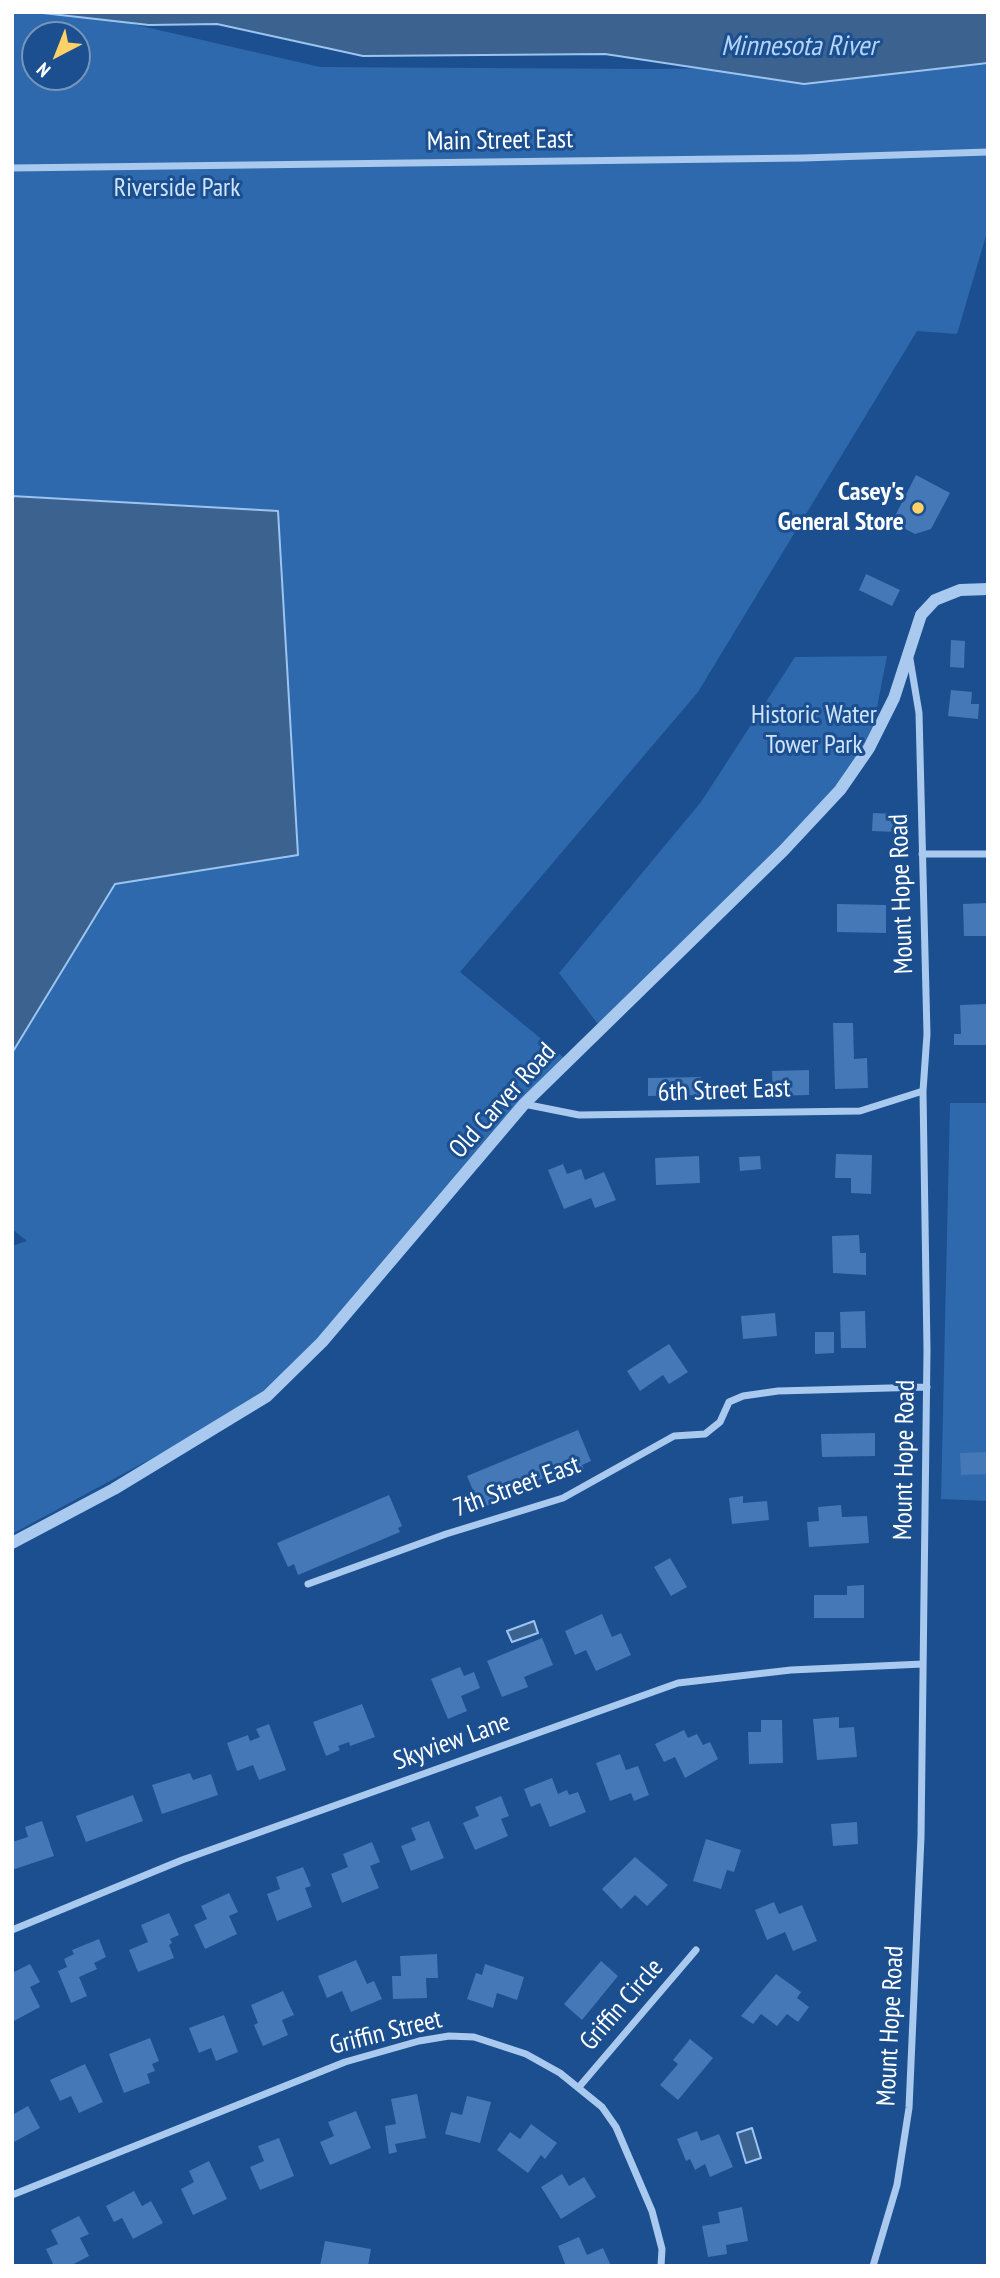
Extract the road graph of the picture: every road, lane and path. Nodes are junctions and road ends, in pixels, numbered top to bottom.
1 (988, 152) edge
2 (12, 168) edge
3 (988, 589) edge
4 (909, 651) junction
5 (922, 854) junction
6 (988, 854) edge
7 (923, 1091) junction
8 (524, 1104) junction
9 (927, 1387) junction
10 (12, 1543) edge
11 (308, 1584) dead end
12 (923, 1664) junction
13 (12, 1930) edge
14 (696, 1950) dead end
15 (579, 2087) junction
16 (12, 2195) edge
17 (661, 2266) edge
18 (873, 2266) edge

1 - 2 street, Main Street East
3 - 4 street, Old Carver Road
4 - 5 street, Mount Hope Road
4 - 8 street, Old Carver Road
5 - 6 street
5 - 7 street, Mount Hope Road
7 - 8 street, 6th Street East
7 - 9 street, Mount Hope Road
8 - 10 street, Old Carver Road
9 - 11 street, 7th Street East
9 - 12 street, Mount Hope Road
12 - 13 street, Skyview Lane
12 - 18 street, Mount Hope Road
14 - 15 street, Griffin Circle
15 - 16 street, Griffin Street
15 - 17 street, Griffin Street

